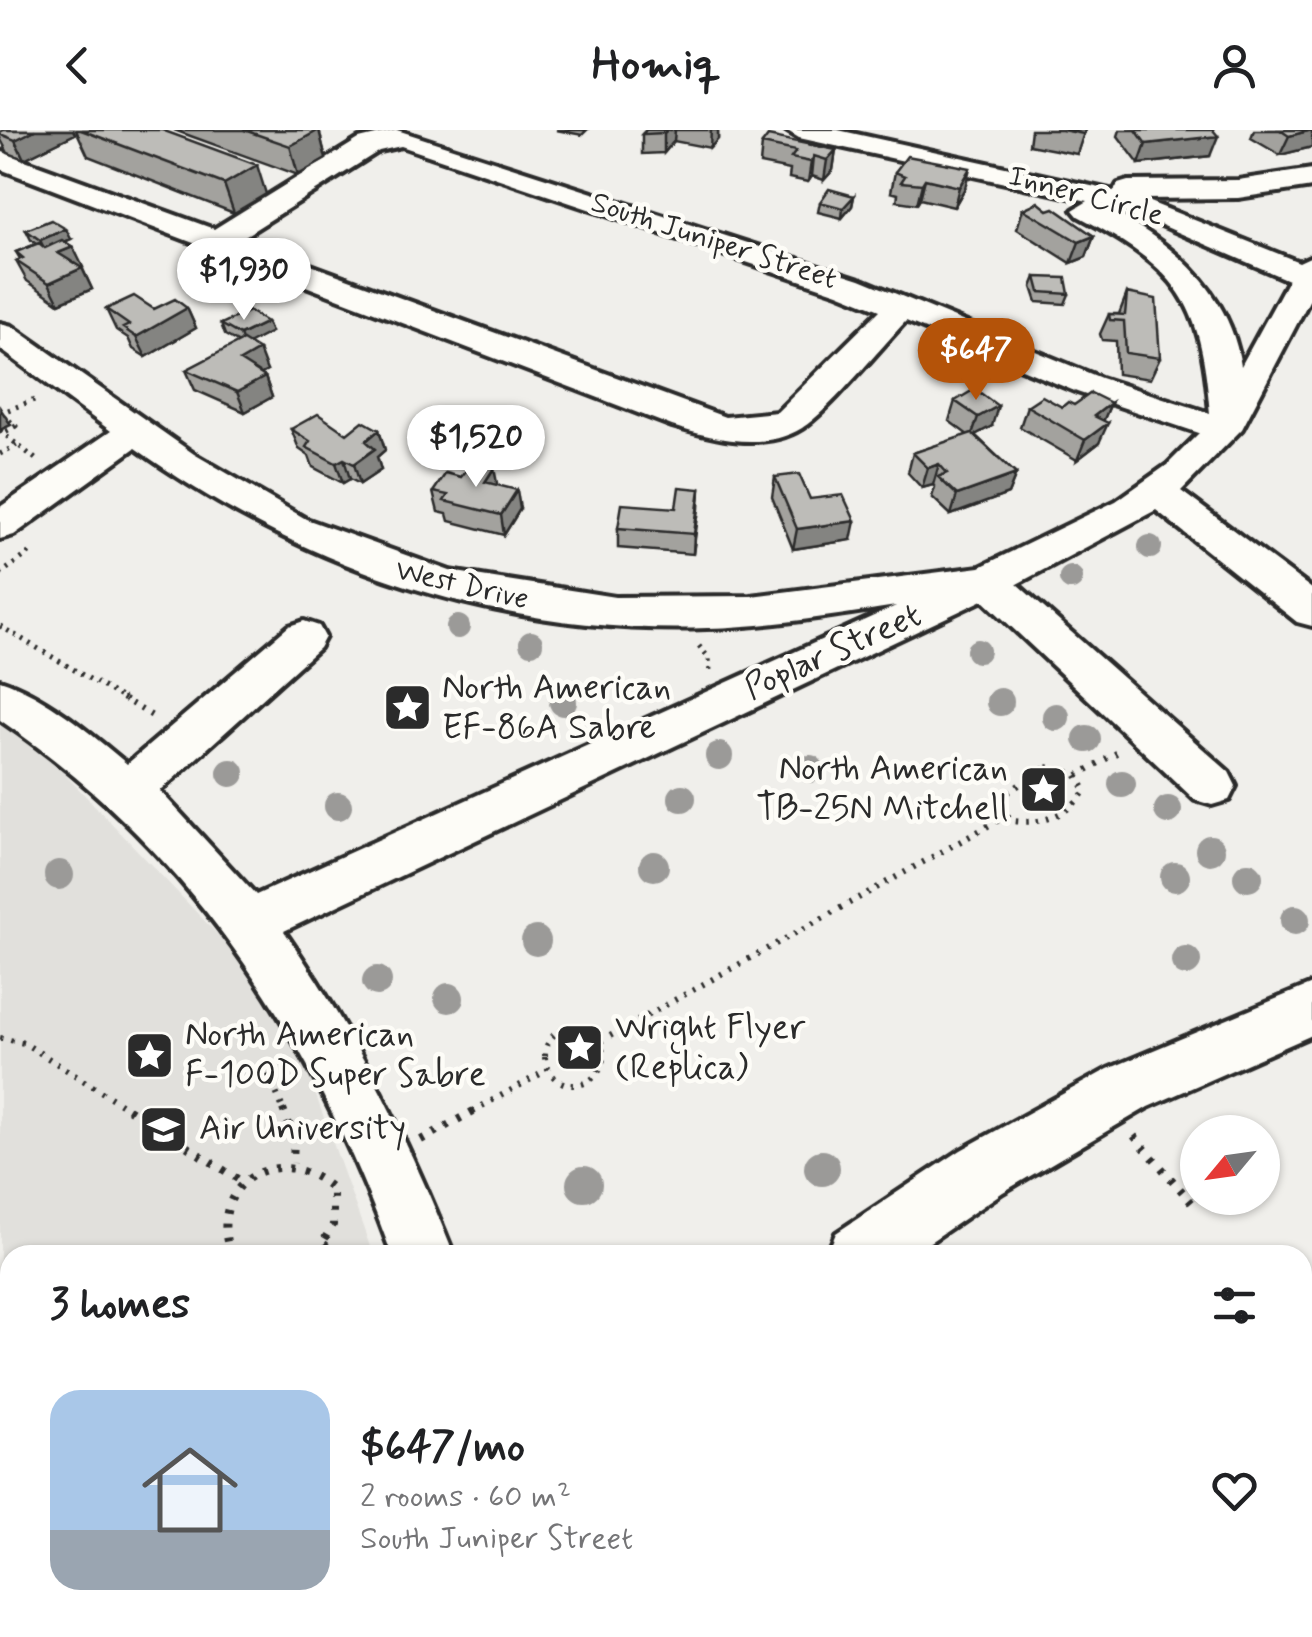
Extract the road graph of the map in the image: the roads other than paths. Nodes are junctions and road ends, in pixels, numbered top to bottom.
1 (799, 130) edge
2 (6, 147) edge
3 (1016, 175) junction
4 (1312, 178) edge
5 (1070, 187) junction
6 (216, 241) junction
7 (1309, 270) edge
8 (902, 306) junction
9 (0, 333) edge
10 (1226, 424) junction
11 (138, 429) junction
12 (1157, 492) junction
13 (0, 526) edge
14 (988, 581) junction
15 (717, 611) junction
16 (1312, 611) edge
17 (304, 637) dead end
18 (774, 679) junction
19 (0, 697) edge
20 (1212, 786) dead end
21 (129, 790) junction
22 (251, 922) junction
23 (1312, 1009) edge
24 (419, 1245) edge
25 (873, 1245) edge

1 - 3 street, Inner Circle
2 - 6 street
3 - 5 street, Inner Circle
3 - 10 street
4 - 5 street
5 - 7 street, Inner Circle
6 - 8 street, South Juniper Street
6 - 8 street
7 - 10 street, Poplar Street
8 - 10 street, South Juniper Street
9 - 11 street, West Drive
10 - 12 street, Poplar Street
11 - 13 street
11 - 15 street, West Drive
12 - 14 street, Poplar Street
12 - 16 street
14 - 15 street, West Drive
14 - 18 street, Poplar Street
14 - 20 street
15 - 18 street
17 - 21 street
18 - 22 street, Poplar Street
19 - 21 street
21 - 22 street
22 - 24 street
23 - 25 street

